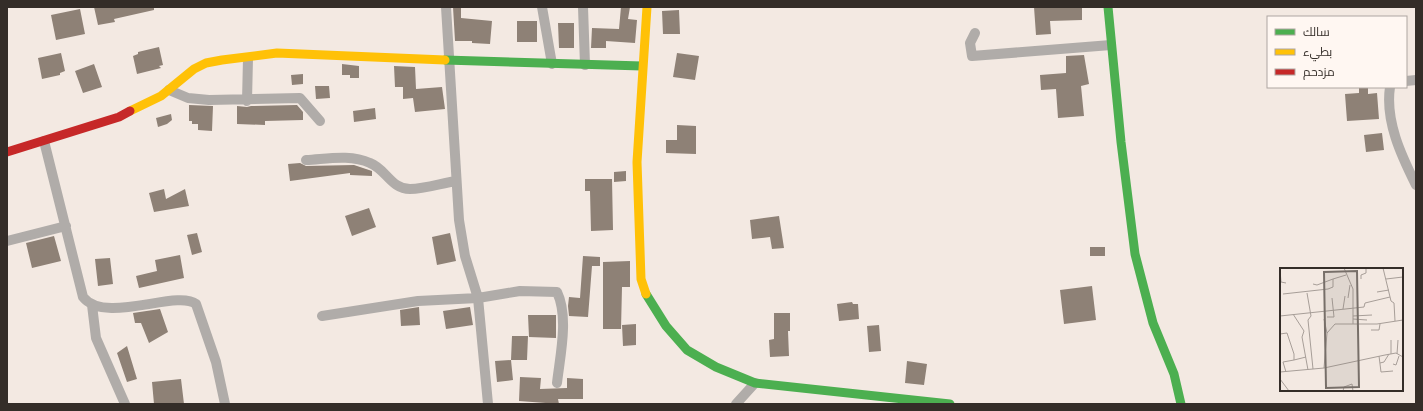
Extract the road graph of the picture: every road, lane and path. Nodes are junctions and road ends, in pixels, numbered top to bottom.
1 (446, 7) edge
2 (542, 7) edge
3 (583, 7) edge
4 (647, 7) edge
5 (1108, 7) edge
6 (975, 33) dead end
7 (1111, 45) junction
8 (248, 58) junction
9 (448, 60) junction
10 (552, 64) junction
11 (585, 65) junction
12 (642, 66) junction
13 (1390, 88) edge
14 (168, 90) junction
15 (247, 101) junction
16 (320, 121) dead end
17 (44, 141) junction
18 (7, 152) edge
19 (306, 160) dead end
20 (456, 181) junction
21 (1416, 185) edge
22 (66, 226) junction
23 (7, 241) edge
24 (478, 298) junction
25 (92, 304) junction
26 (322, 316) dead end
27 (755, 382) junction
28 (557, 383) dead end
29 (125, 404) edge
30 (225, 404) edge
31 (488, 404) edge
32 (736, 404) edge
33 (950, 404) edge
34 (1181, 404) edge

1 - 9 street
2 - 10 street
3 - 11 street
4 - 12 street
5 - 7 street
6 - 7 street
7 - 34 street
8 - 9 street
8 - 14 street
8 - 15 street
9 - 10 street
9 - 20 street
10 - 11 street
11 - 12 street
12 - 27 street
13 - 21 street
14 - 15 street
14 - 17 street
15 - 16 street
17 - 18 street
17 - 22 street
19 - 20 street
20 - 24 street
22 - 23 street
22 - 25 street
24 - 26 street
24 - 28 street
24 - 31 street
25 - 29 street
25 - 30 street
27 - 32 street
27 - 33 street

